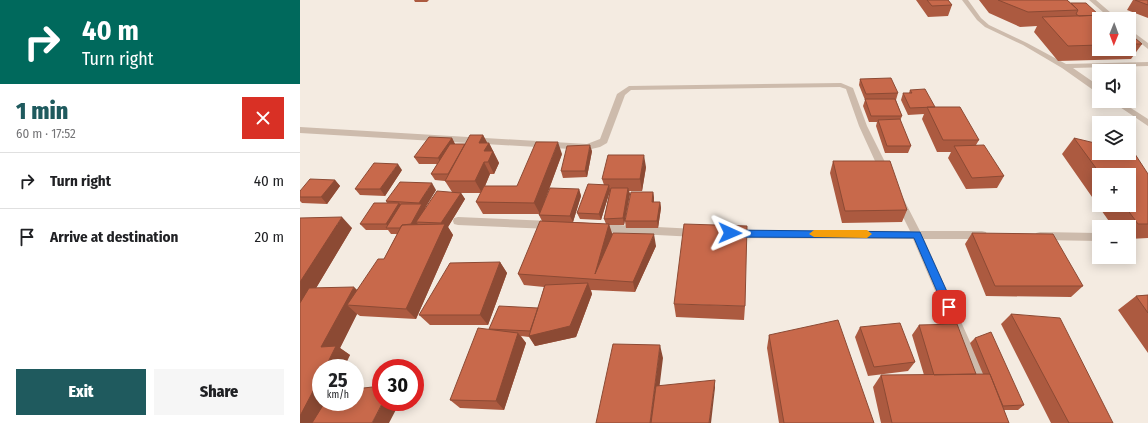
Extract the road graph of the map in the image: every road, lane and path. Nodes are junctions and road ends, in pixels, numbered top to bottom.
1 (964, 0) edge
2 (1092, 0) edge
3 (1107, 12) edge
4 (1136, 37) edge
5 (1148, 47) edge
6 (1148, 64) edge
7 (1065, 66) junction
8 (1092, 85) edge
9 (1126, 108) edge
10 (1148, 123) edge
11 (300, 130) edge
12 (890, 182) edge
13 (897, 195) edge
14 (458, 221) dead end
15 (564, 226) edge
16 (587, 228) edge
17 (706, 233) edge
18 (722, 233) edge
19 (917, 235) junction
20 (996, 236) edge
21 (1028, 236) edge
22 (1092, 237) edge
23 (987, 394) edge

1 - 7 street
2 - 3 street
4 - 5 street
6 - 7 street
7 - 8 street
9 - 10 street
11 - 12 street
13 - 19 street
14 - 15 street
16 - 17 street
18 - 19 street
19 - 20 street
19 - 23 street
21 - 22 street

